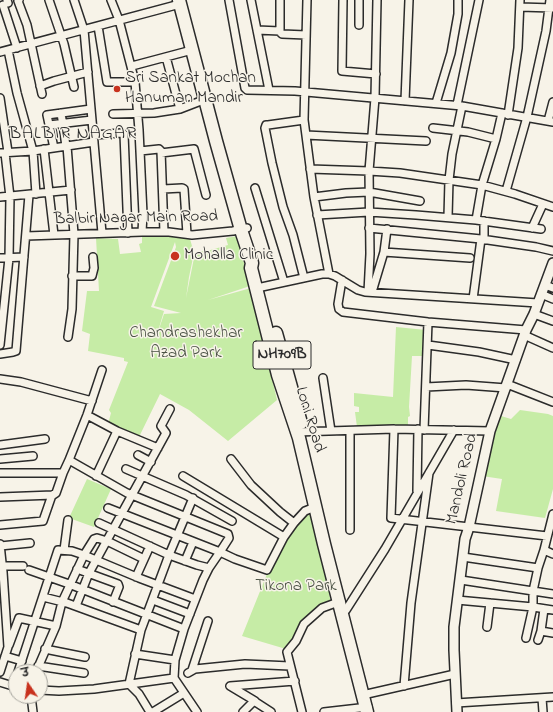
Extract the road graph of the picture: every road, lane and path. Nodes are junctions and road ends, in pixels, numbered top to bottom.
1 (19, 0) edge
2 (49, 0) edge
3 (74, 0) edge
4 (111, 0) edge
5 (229, 0) edge
6 (251, 0) edge
7 (280, 0) edge
8 (307, 0) edge
9 (343, 0) edge
10 (359, 0) edge
11 (377, 0) edge
12 (409, 0) edge
13 (458, 0) edge
14 (479, 0) edge
15 (181, 1) edge
16 (6, 3) edge
17 (520, 4) edge
18 (551, 5) edge
19 (119, 20) junction
20 (359, 25) dead end
21 (98, 26) junction
22 (84, 30) junction
23 (257, 30) junction
24 (280, 31) junction
25 (306, 35) junction
26 (62, 36) junction
27 (31, 44) junction
28 (17, 48) junction
29 (8, 50) junction
30 (192, 50) junction
31 (0, 52) edge
32 (166, 57) junction
33 (132, 66) junction
34 (88, 72) junction
35 (376, 74) junction
36 (72, 76) junction
37 (135, 82) junction
38 (40, 86) junction
39 (74, 87) dead end
40 (269, 90) junction
41 (305, 92) junction
42 (42, 94) dead end
43 (0, 98) edge
44 (375, 98) junction
45 (206, 99) junction
46 (405, 101) junction
47 (553, 102) edge
48 (436, 103) junction
49 (460, 105) junction
50 (91, 109) junction
51 (180, 109) junction
52 (61, 113) junction
53 (114, 114) dead end
54 (138, 114) junction
55 (505, 114) junction
56 (527, 117) junction
57 (92, 120) junction
58 (304, 120) junction
59 (551, 122) edge
60 (63, 124) junction
61 (49, 125) junction
62 (433, 128) dead end
63 (458, 130) junction
64 (306, 135) junction
65 (94, 138) junction
66 (372, 138) junction
67 (496, 139) junction
68 (426, 141) dead end
69 (67, 146) junction
70 (54, 148) junction
71 (44, 149) junction
72 (33, 151) junction
73 (140, 151) junction
74 (5, 153) edge
75 (161, 153) junction
76 (310, 169) junction
77 (369, 171) junction
78 (449, 180) junction
79 (482, 185) junction
80 (255, 188) dead end
81 (163, 189) junction
82 (70, 190) junction
83 (506, 191) junction
84 (369, 192) junction
85 (49, 193) junction
86 (33, 194) junction
87 (206, 195) dead end
88 (10, 197) junction
89 (314, 197) junction
90 (0, 198) edge
91 (420, 201) dead end
92 (542, 204) junction
93 (553, 207) edge
94 (369, 212) junction
95 (317, 214) junction
96 (448, 217) junction
97 (476, 220) junction
98 (484, 221) junction
99 (369, 228) junction
100 (532, 228) junction
101 (244, 229) junction
102 (541, 229) dead end
103 (387, 230) junction
104 (142, 232) junction
105 (164, 232) junction
106 (102, 233) junction
107 (74, 234) junction
108 (128, 234) junction
109 (187, 234) junction
110 (54, 235) junction
111 (26, 236) junction
112 (483, 239) junction
113 (553, 251) edge
114 (384, 252) junction
115 (24, 257) junction
116 (0, 258) edge
117 (9, 258) junction
118 (93, 258) dead end
119 (470, 258) dead end
120 (553, 263) edge
121 (329, 274) junction
122 (72, 276) junction
123 (304, 278) junction
124 (342, 280) junction
125 (284, 282) junction
126 (549, 286) edge
127 (260, 287) junction
128 (370, 292) junction
129 (540, 298) junction
130 (473, 299) junction
131 (553, 299) edge
132 (534, 314) junction
133 (553, 321) edge
134 (428, 322) junction
135 (525, 333) junction
136 (68, 337) dead end
137 (0, 345) edge
138 (428, 345) junction
139 (553, 348) edge
140 (0, 354) edge
141 (516, 360) junction
142 (102, 370) dead end
143 (323, 378) dead end
144 (0, 379) edge
145 (507, 386) junction
146 (426, 387) junction
147 (92, 401) junction
148 (553, 402) edge
149 (170, 409) dead end
150 (87, 415) junction
151 (394, 429) junction
152 (421, 430) junction
153 (454, 430) junction
154 (117, 431) junction
155 (331, 431) junction
156 (350, 431) junction
157 (490, 431) junction
158 (300, 432) junction
159 (46, 439) dead end
160 (0, 445) edge
161 (158, 448) junction
162 (138, 455) dead end
163 (33, 456) dead end
164 (0, 459) edge
165 (69, 460) junction
166 (231, 460) dead end
167 (151, 462) junction
168 (126, 469) dead end
169 (0, 473) edge
170 (63, 473) junction
171 (429, 474) junction
172 (96, 476) junction
173 (143, 476) junction
174 (183, 476) dead end
175 (417, 492) junction
176 (52, 495) junction
177 (133, 495) junction
178 (0, 497) edge
179 (193, 498) junction
180 (108, 508) dead end
181 (315, 508) junction
182 (123, 513) junction
183 (553, 514) edge
184 (186, 517) junction
185 (68, 520) dead end
186 (401, 520) junction
187 (232, 521) dead end
188 (423, 521) junction
189 (552, 522) edge
190 (99, 523) dead end
191 (294, 523) junction
192 (0, 524) edge
193 (469, 527) junction
194 (114, 529) junction
195 (350, 530) dead end
196 (177, 536) junction
197 (547, 536) junction
198 (284, 537) junction
199 (107, 541) junction
200 (193, 542) junction
201 (30, 543) dead end
202 (0, 545) edge
203 (150, 546) junction
204 (64, 550) junction
205 (544, 550) junction
206 (220, 552) junction
207 (553, 554) edge
208 (84, 555) junction
209 (169, 555) junction
210 (463, 557) junction
211 (144, 559) junction
212 (96, 560) junction
213 (185, 561) junction
214 (209, 568) junction
215 (538, 568) junction
216 (77, 569) junction
217 (2, 570) edge
218 (89, 573) junction
219 (50, 577) junction
220 (136, 577) junction
221 (460, 580) junction
222 (70, 584) junction
223 (157, 586) junction
224 (82, 589) junction
225 (533, 591) junction
226 (553, 594) edge
227 (43, 597) junction
228 (195, 599) junction
229 (153, 600) junction
230 (457, 600) junction
231 (62, 602) junction
232 (113, 602) junction
233 (490, 603) junction
234 (343, 604) junction
235 (76, 606) junction
236 (533, 607) junction
237 (544, 609) junction
238 (553, 610) edge
239 (148, 614) junction
240 (190, 614) junction
241 (35, 621) junction
242 (208, 621) dead end
243 (56, 626) junction
244 (487, 627) dead end
245 (184, 629) junction
246 (141, 630) junction
247 (541, 631) junction
248 (553, 633) edge
249 (526, 638) dead end
250 (538, 640) dead end
251 (8, 647) junction
252 (46, 649) junction
253 (135, 654) junction
254 (5, 656) junction
255 (85, 657) dead end
256 (175, 660) junction
257 (22, 661) junction
258 (21, 664) edge
259 (39, 664) edge
260 (290, 666) junction
261 (0, 669) edge
262 (48, 670) edge
263 (84, 673) dead end
264 (455, 674) junction
265 (174, 678) junction
266 (294, 681) junction
267 (129, 684) junction
268 (404, 686) junction
269 (48, 690) edge
270 (184, 694) junction
271 (367, 694) junction
272 (553, 697) edge
273 (542, 698) junction
274 (255, 702) junction
275 (456, 707) edge
276 (368, 709) edge
277 (152, 712) edge
278 (197, 712) edge
279 (243, 712) edge
280 (271, 712) edge
281 (302, 712) edge
282 (324, 712) edge
283 (543, 712) edge

1 - 27 street
2 - 26 street
3 - 22 street
4 - 19 street
5 - 40 street
6 - 23 street
7 - 24 street
8 - 25 street
9 - 35 street
10 - 20 street
11 - 35 street
12 - 46 street
13 - 48 street
14 - 49 street
15 - 19 street
15 - 30 highway, Loni Road / NH709B
15 - 101 highway, Loni Road / NH709B
16 - 28 street
17 - 18 street
17 - 55 street
18 - 56 street
19 - 21 street
19 - 33 street
21 - 22 street
21 - 37 street
22 - 26 street
22 - 34 street
23 - 24 street
23 - 40 street
24 - 25 street
25 - 41 street
26 - 27 street
26 - 36 street
27 - 28 street
27 - 38 street
28 - 29 street
29 - 31 street
29 - 72 street
30 - 32 street
30 - 45 highway, Loni Road / NH709B
32 - 33 street
32 - 51 street
33 - 37 street
34 - 36 street
34 - 50 street
35 - 44 street
36 - 38 street
36 - 39 street
37 - 54 street
38 - 42 street
40 - 41 street
41 - 44 street
41 - 58 street
43 - 74 street
44 - 46 street
44 - 66 street
45 - 51 street
45 - 101 highway, Loni Road / NH709B
46 - 48 street
47 - 59 street
48 - 49 street
49 - 55 street
49 - 63 street
50 - 52 street
50 - 57 street
51 - 54 street
52 - 60 street
52 - 61 street
53 - 54 street
54 - 73 street
55 - 56 street
55 - 67 street
56 - 59 street
56 - 83 street
57 - 60 street
57 - 65 street
58 - 64 street
58 - 123 street
60 - 61 street
60 - 69 street
61 - 70 street
62 - 63 street
63 - 67 street
63 - 78 street
64 - 66 street
64 - 76 street
65 - 69 street
65 - 106 street
65 - 108 street
66 - 68 street
66 - 77 street
67 - 79 street
69 - 70 street
69 - 82 street
70 - 71 street
71 - 72 street
71 - 85 street
72 - 74 street
72 - 86 street
73 - 75 street
73 - 104 street
74 - 88 street
75 - 81 street
75 - 87 street
76 - 77 street
76 - 89 street
77 - 78 street
77 - 84 street
78 - 79 street
78 - 96 street
79 - 83 street
79 - 97 street
80 - 125 street
81 - 105 street
81 - 109 street
82 - 85 street
82 - 107 street
83 - 92 street
84 - 89 street
84 - 91 street
84 - 94 street
85 - 86 street
85 - 110 street
86 - 88 street
86 - 111 street
88 - 90 street
88 - 117 street
89 - 95 street
92 - 93 street
92 - 100 street
94 - 95 street
94 - 96 street
94 - 99 street
95 - 121 street
96 - 97 street
97 - 98 street
98 - 100 street
98 - 112 street
99 - 103 street
99 - 128 street
100 - 102 street
101 - 109 street, Balbir Nagar Main Road
101 - 127 highway, Loni Road / NH709B
103 - 112 street
103 - 114 street
104 - 105 street, Balbir Nagar Main Road
104 - 108 street, Balbir Nagar Main Road
105 - 109 street, Balbir Nagar Main Road
106 - 107 street, Balbir Nagar Main Road
106 - 108 street, Balbir Nagar Main Road
107 - 110 street, Balbir Nagar Main Road
107 - 122 street
110 - 111 street, Balbir Nagar Main Road
111 - 115 street
112 - 113 street
112 - 130 street
114 - 119 street
114 - 128 street
115 - 117 street
115 - 140 street
116 - 117 street
117 - 137 street
118 - 122 street
120 - 126 street, Mandoli Road
121 - 123 street
121 - 124 street
122 - 136 street
123 - 125 street
124 - 128 street
124 - 134 street
125 - 127 street
126 - 129 street, Mandoli Road
127 - 158 highway, Loni Road / NH709B
128 - 130 street
129 - 130 street
129 - 131 street
129 - 132 street, Mandoli Road
132 - 133 street
132 - 135 street, Mandoli Road
134 - 135 street
134 - 138 street
135 - 139 street
135 - 141 street, Mandoli Road
138 - 141 street
138 - 146 street
141 - 145 street, Mandoli Road
142 - 147 street
143 - 155 street
144 - 147 street
145 - 146 street
145 - 148 street
145 - 157 street, Mandoli Road
146 - 152 street
147 - 150 street
149 - 161 street
150 - 154 street
150 - 165 street
151 - 152 street
151 - 156 street
151 - 186 street
152 - 153 street
152 - 175 street
153 - 157 street
153 - 171 street
154 - 161 street
154 - 172 street
155 - 156 street
155 - 158 street
156 - 195 street
157 - 193 street, Mandoli Road
158 - 181 highway, Loni Road / NH709B
158 - 234 highway, Loni Road / NH709B
159 - 160 street
161 - 167 street
162 - 167 street
163 - 164 street
165 - 170 street
165 - 172 street
166 - 191 street
167 - 173 street
168 - 173 street
169 - 170 street
170 - 176 street
171 - 175 street
171 - 188 street
172 - 177 street
173 - 177 street
173 - 179 street
174 - 198 street
175 - 186 street
176 - 178 street
176 - 192 street
177 - 182 street
177 - 184 street
179 - 184 street
179 - 187 street
180 - 182 street
181 - 191 street
181 - 234 highway, Loni Road / NH709B
182 - 194 street
182 - 196 street
183 - 189 street
184 - 196 street
184 - 206 street
185 - 204 street
186 - 188 street
186 - 234 street
188 - 193 street
188 - 268 street
189 - 197 street
190 - 194 street
191 - 198 street
193 - 197 street
193 - 210 street, Mandoli Road
194 - 199 street
194 - 203 street
196 - 200 street
196 - 209 street
197 - 205 street
198 - 206 street
199 - 208 street
199 - 211 street
199 - 212 street
200 - 206 street
200 - 213 street
201 - 202 street
202 - 217 street
203 - 209 street
203 - 211 street
204 - 208 street
204 - 219 street
205 - 207 street
205 - 215 street
206 - 214 street
208 - 212 street
208 - 216 street
209 - 213 street
209 - 223 street
210 - 215 street
210 - 221 street, Mandoli Road
211 - 220 street
212 - 218 street
212 - 220 street
213 - 214 street
214 - 228 street
215 - 225 street
216 - 218 street
216 - 222 street
217 - 219 street
217 - 251 street
218 - 224 street
218 - 232 street
219 - 222 street
219 - 227 street
220 - 223 street
221 - 225 street
221 - 230 street, Mandoli Road
222 - 224 street
222 - 231 street
223 - 228 street
223 - 229 street
224 - 232 street
224 - 235 street
225 - 226 street
225 - 236 street
227 - 231 street
227 - 241 street
228 - 240 street
229 - 239 street
229 - 240 street
230 - 233 street
230 - 264 street, Mandoli Road
231 - 235 street
231 - 243 street
232 - 239 street
233 - 236 street
233 - 244 street
234 - 260 street
234 - 271 highway, Loni Road / NH709B
234 - 276 highway, Loni Road / NH709B
235 - 246 street
236 - 237 street
236 - 249 street
237 - 238 street
237 - 247 street
239 - 245 street
239 - 246 street
240 - 245 street
241 - 243 street
241 - 251 street
241 - 257 street
242 - 260 street
243 - 252 street
245 - 256 street
246 - 253 street
247 - 248 street
247 - 250 street
251 - 254 street
252 - 255 street
252 - 259 street
253 - 256 street
253 - 267 street
254 - 257 street
254 - 261 street
256 - 265 street
257 - 258 street
260 - 266 street
262 - 263 street
264 - 268 street
264 - 275 street, Mandoli Road
265 - 267 street
265 - 270 street
266 - 274 street
266 - 281 street
267 - 269 street
267 - 277 street
268 - 271 street
270 - 277 street
270 - 278 street
271 - 276 highway, Loni Road / NH709B
272 - 273 street
273 - 275 street
273 - 283 street
274 - 279 street
274 - 280 street
276 - 282 street

